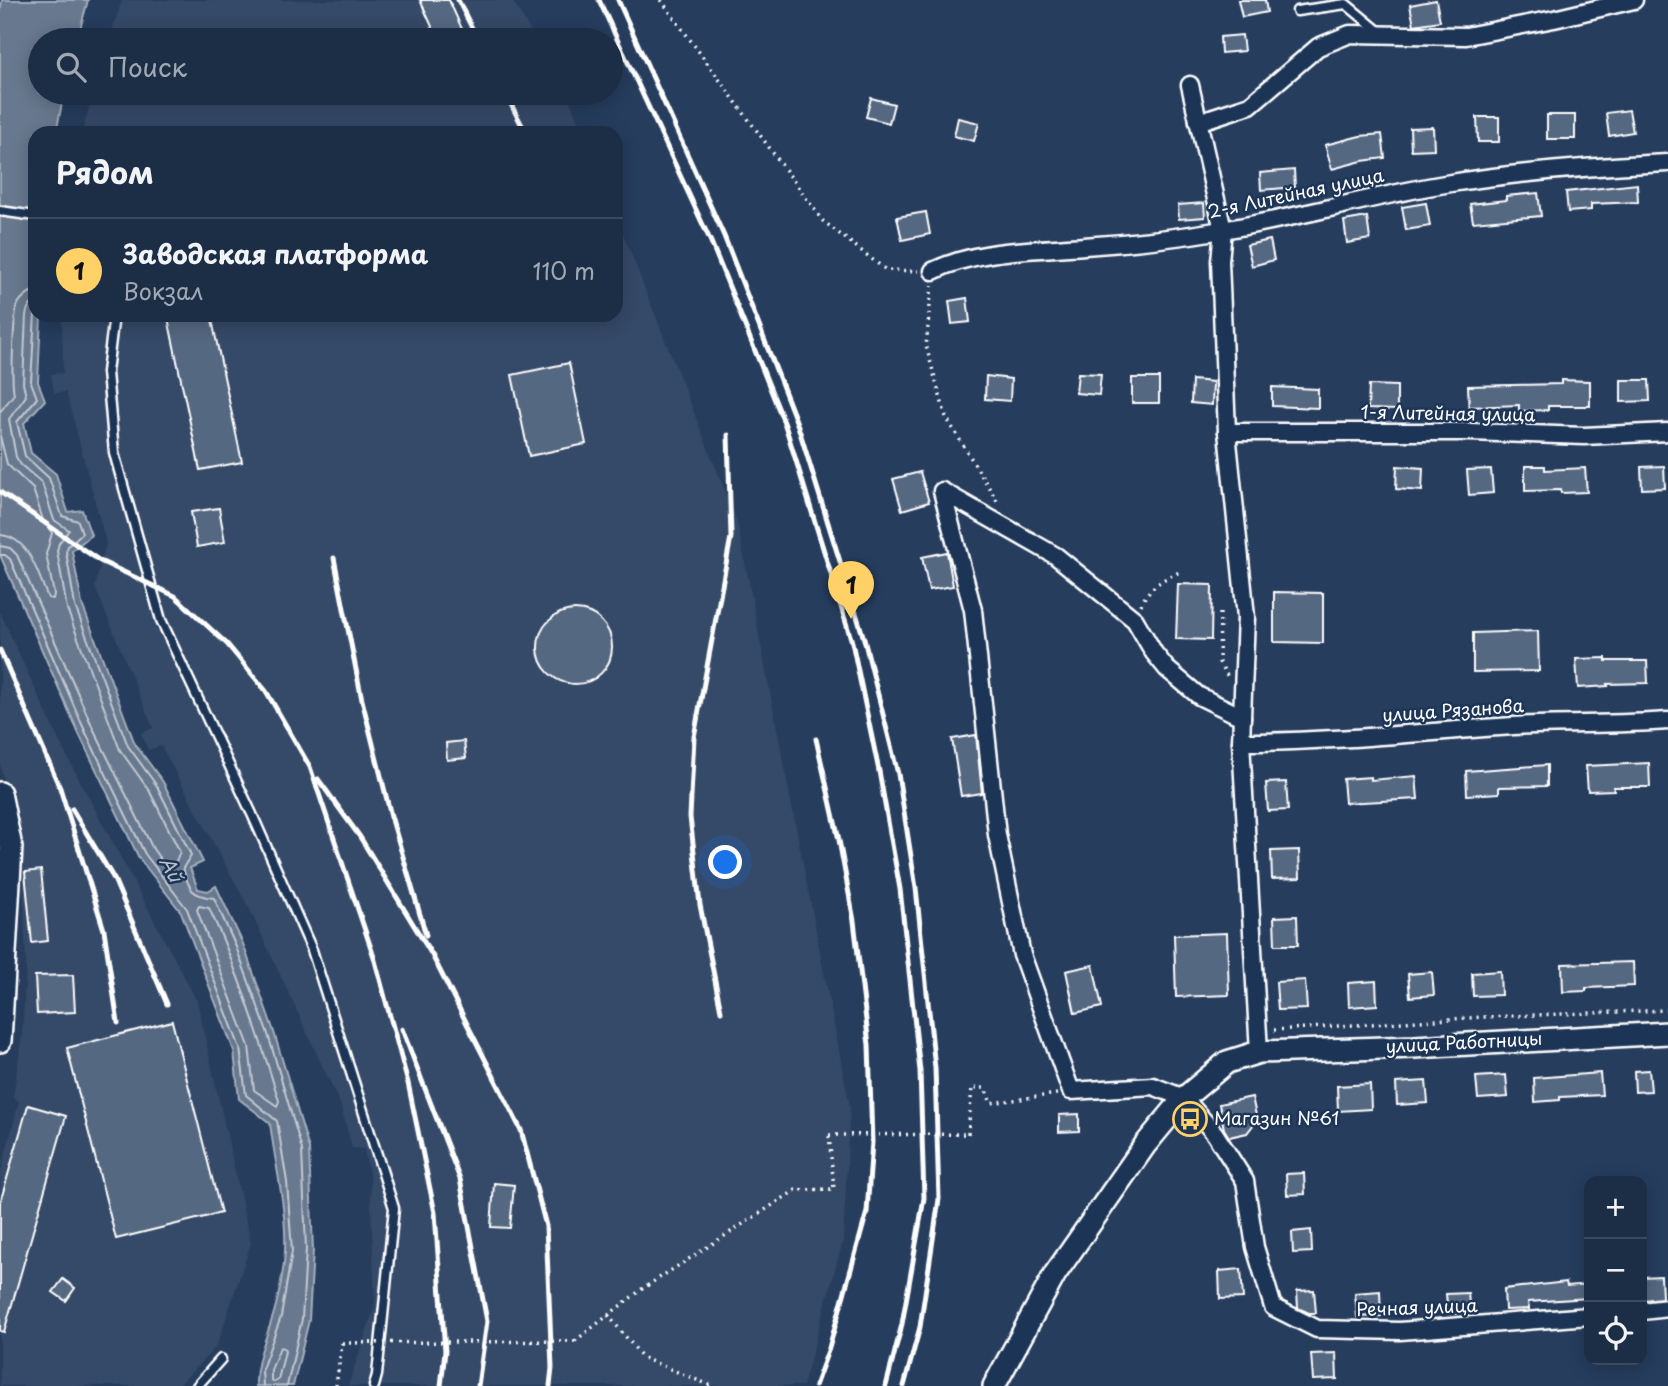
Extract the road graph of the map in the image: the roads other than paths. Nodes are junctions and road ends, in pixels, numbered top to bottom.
1 (1634, 0) edge
2 (1297, 10) dead end
3 (1383, 35) junction
4 (1190, 85) dead end
5 (1198, 122) junction
6 (1668, 163) edge
7 (0, 211) edge
8 (28, 215) edge
9 (1223, 230) junction
10 (933, 271) road end
11 (113, 322) edge
12 (1227, 432) junction
13 (1668, 432) edge
14 (1242, 710) junction
15 (1668, 722) edge
16 (1241, 742) junction
17 (0, 793) edge
18 (1668, 1033) edge
19 (0, 1041) edge
20 (1258, 1042) junction
21 (1184, 1098) junction
22 (1668, 1308) edge
23 (1647, 1310) edge
24 (1584, 1315) edge
25 (221, 1359) dead end
26 (197, 1386) edge
27 (374, 1386) edge
28 (994, 1386) edge

1 - 3 street
2 - 3 lane
3 - 5 street
4 - 5 street
5 - 9 street
6 - 9 street, 2-я Литейная улица
7 - 8 lane
9 - 10 street, 2-я Литейная улица
9 - 12 street
11 - 27 lane
12 - 13 street, 1-я Литейная улица
12 - 14 street
14 - 16 street
14 - 21 street
15 - 16 street, улица Рязанова
16 - 20 street
17 - 19 street
18 - 20 street, улица Работницы
20 - 21 street, улица Работницы
21 - 24 street, Речная улица
21 - 28 street, улица Работницы
22 - 23 street
25 - 26 lane

